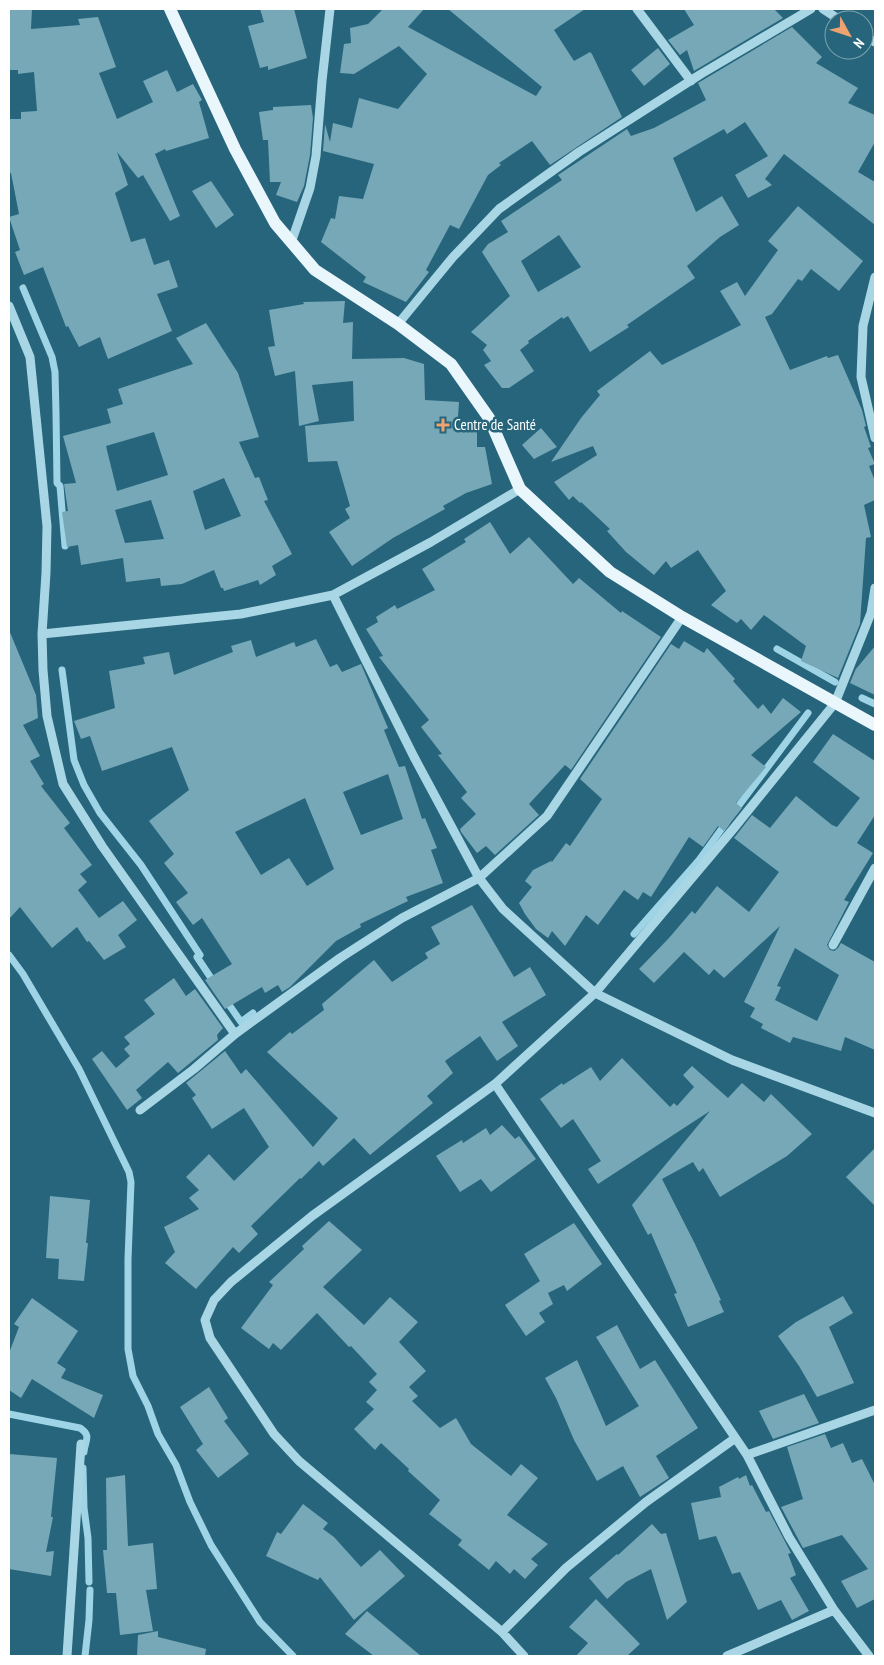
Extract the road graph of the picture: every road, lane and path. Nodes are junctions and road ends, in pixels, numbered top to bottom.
1 (170, 9) edge
2 (330, 9) edge
3 (637, 9) edge
4 (811, 9) edge
5 (691, 81) junction
6 (291, 243) junction
7 (875, 277) edge
8 (9, 306) edge
9 (398, 324) junction
10 (875, 438) edge
11 (520, 489) junction
12 (875, 588) edge
13 (334, 595) junction
14 (682, 617) junction
15 (42, 634) junction
16 (835, 703) junction
17 (875, 725) edge
18 (875, 868) edge
19 (479, 878) junction
20 (834, 945) dead end
21 (595, 994) junction
22 (235, 1034) junction
23 (495, 1084) junction
24 (140, 1110) dead end
25 (875, 1114) edge
26 (875, 1410) edge
27 (734, 1439) junction
28 (81, 1444) dead end
29 (747, 1456) junction
30 (834, 1610) junction
31 (502, 1632) junction
32 (67, 1656) edge
33 (524, 1656) edge
34 (727, 1656) edge
35 (869, 1656) edge

1 - 6 main road
2 - 6 street
3 - 5 street
4 - 5 street
5 - 9 street
6 - 9 main road
7 - 10 street
8 - 15 street
9 - 11 main road
11 - 13 street
11 - 14 main road
12 - 16 street
13 - 15 street
13 - 19 street
14 - 16 main road
14 - 19 street
15 - 22 street
16 - 17 main road
16 - 21 street
18 - 20 street
19 - 21 street
19 - 22 street
21 - 23 street
21 - 25 street
22 - 24 street
23 - 27 street
23 - 31 street
26 - 29 street
27 - 29 street
27 - 31 street
28 - 32 street
29 - 30 street
30 - 34 street
30 - 35 street
31 - 33 street

